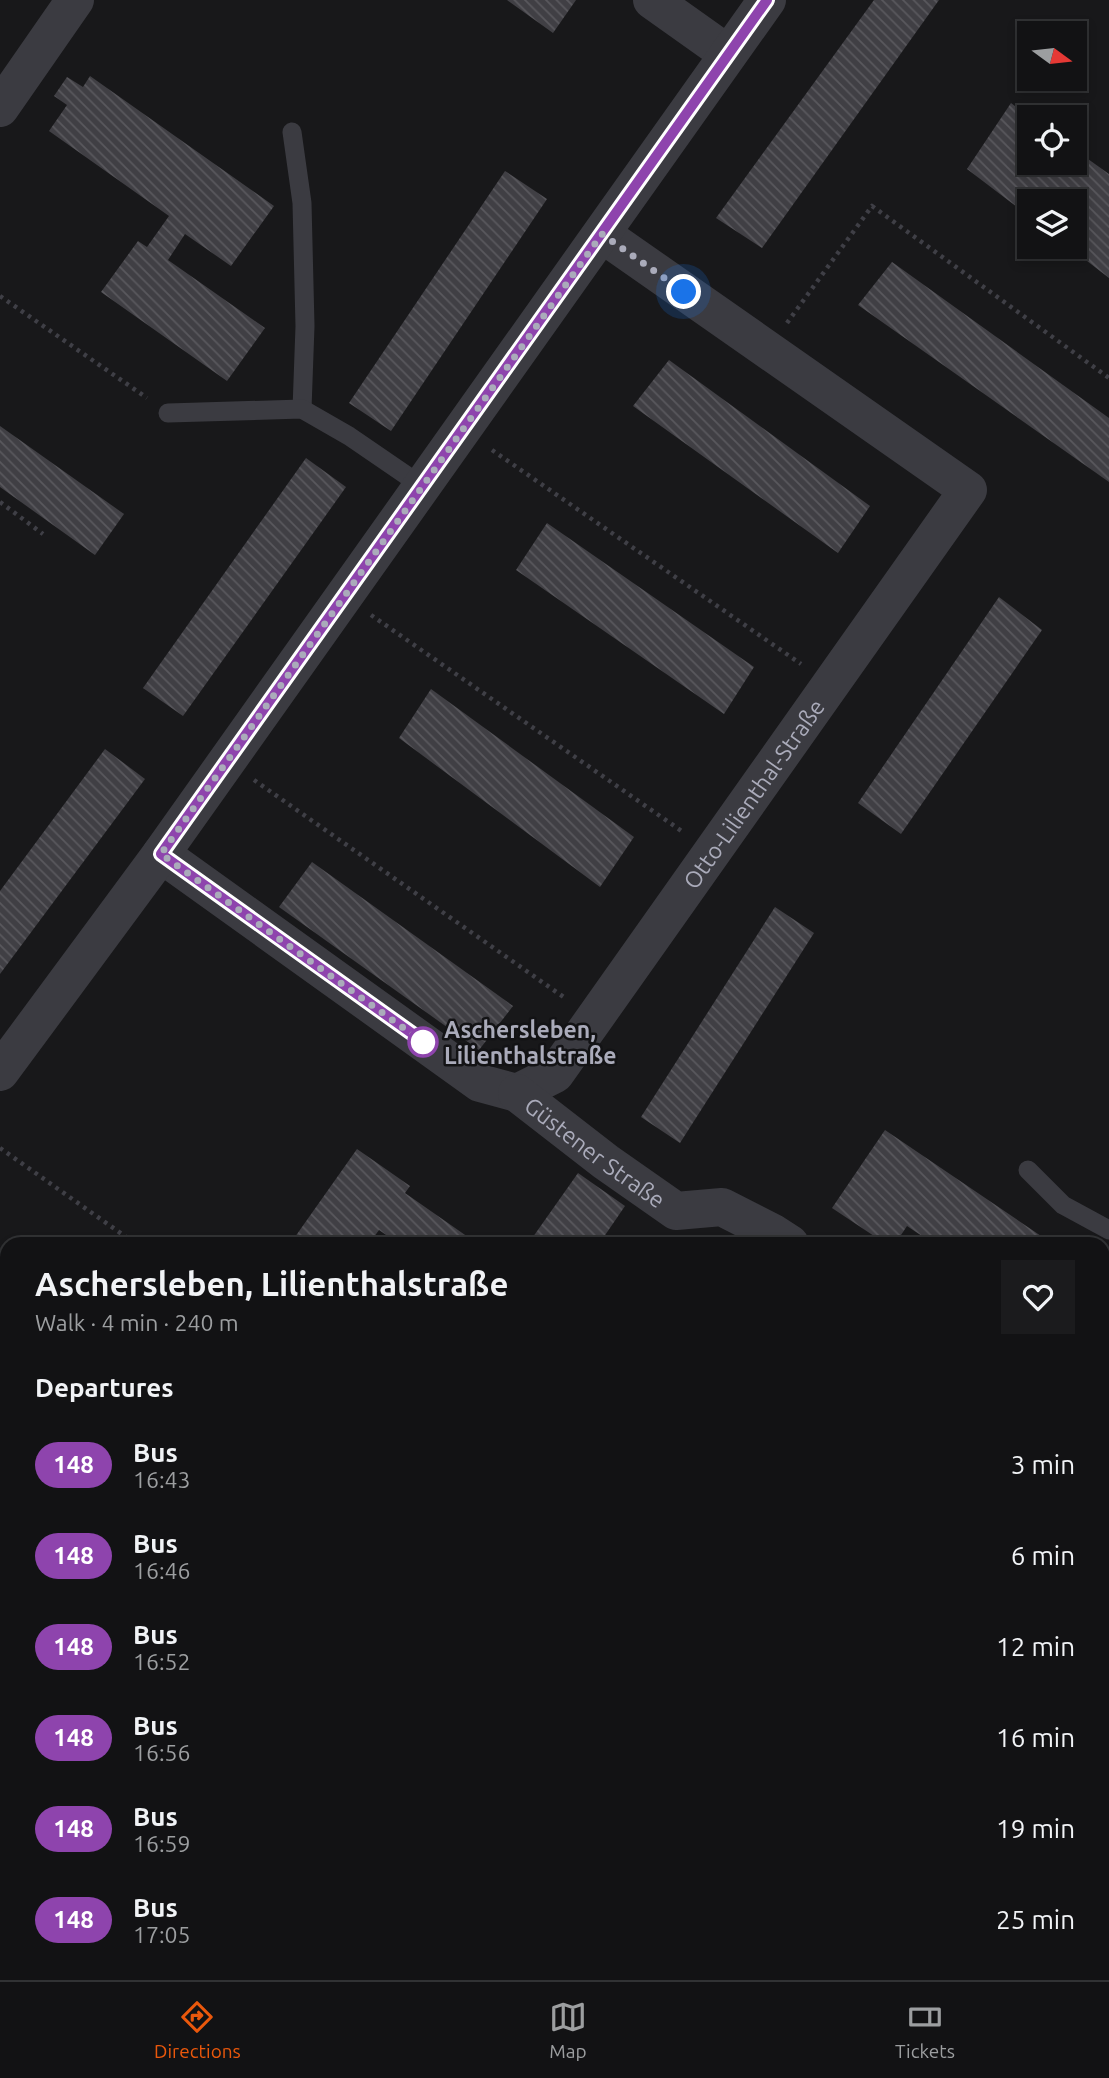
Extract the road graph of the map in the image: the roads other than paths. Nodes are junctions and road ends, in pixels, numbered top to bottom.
1 (75, 0) edge
2 (652, 0) edge
3 (767, 0) edge
4 (728, 54) junction
5 (0, 108) edge
6 (292, 132) dead end
7 (602, 234) junction
8 (302, 409) junction
9 (168, 413) road end
10 (422, 486) junction
11 (161, 854) junction
12 (0, 1072) edge
13 (517, 1093) junction
14 (1028, 1170) dead end
15 (1109, 1230) edge
16 (779, 1237) edge

1 - 5 street
2 - 4 street
3 - 4 street
4 - 7 street
6 - 8 lane
7 - 10 street
7 - 13 street, Otto-Lilienthal-Straße
8 - 9 lane
8 - 10 lane
10 - 11 street
11 - 12 street
11 - 13 street
13 - 16 street, Güstener Straße
14 - 15 lane

